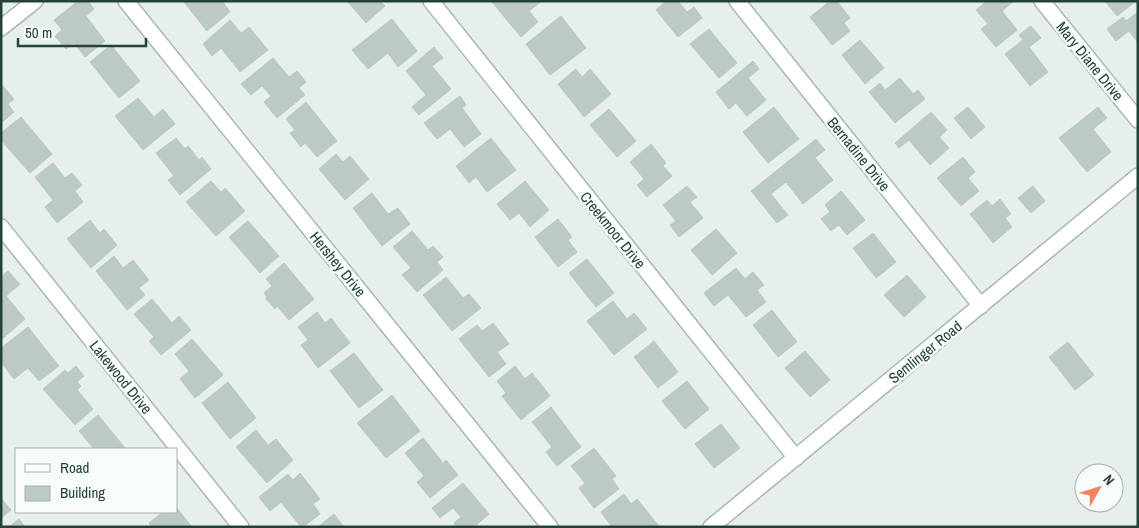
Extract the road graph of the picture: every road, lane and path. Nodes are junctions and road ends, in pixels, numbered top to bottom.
1 (35, 1) edge
2 (126, 1) edge
3 (431, 1) edge
4 (737, 1) edge
5 (1042, 1) edge
6 (1, 28) edge
7 (1138, 120) edge
8 (1138, 176) edge
9 (1, 227) edge
10 (981, 306) junction
11 (178, 448) edge
12 (178, 448) edge
13 (796, 458) junction
14 (241, 527) edge
15 (550, 527) edge
16 (711, 527) edge

1 - 6 street
2 - 15 street, Hershey Drive
3 - 13 street, Creekmoor Drive
4 - 10 street, Bernadine Drive
5 - 7 street, Mary Diane Drive
8 - 10 street, Semlinger Road
9 - 11 street, Lakewood Drive
10 - 13 street, Semlinger Road
12 - 14 street, Lakewood Drive
13 - 16 street, Semlinger Road

